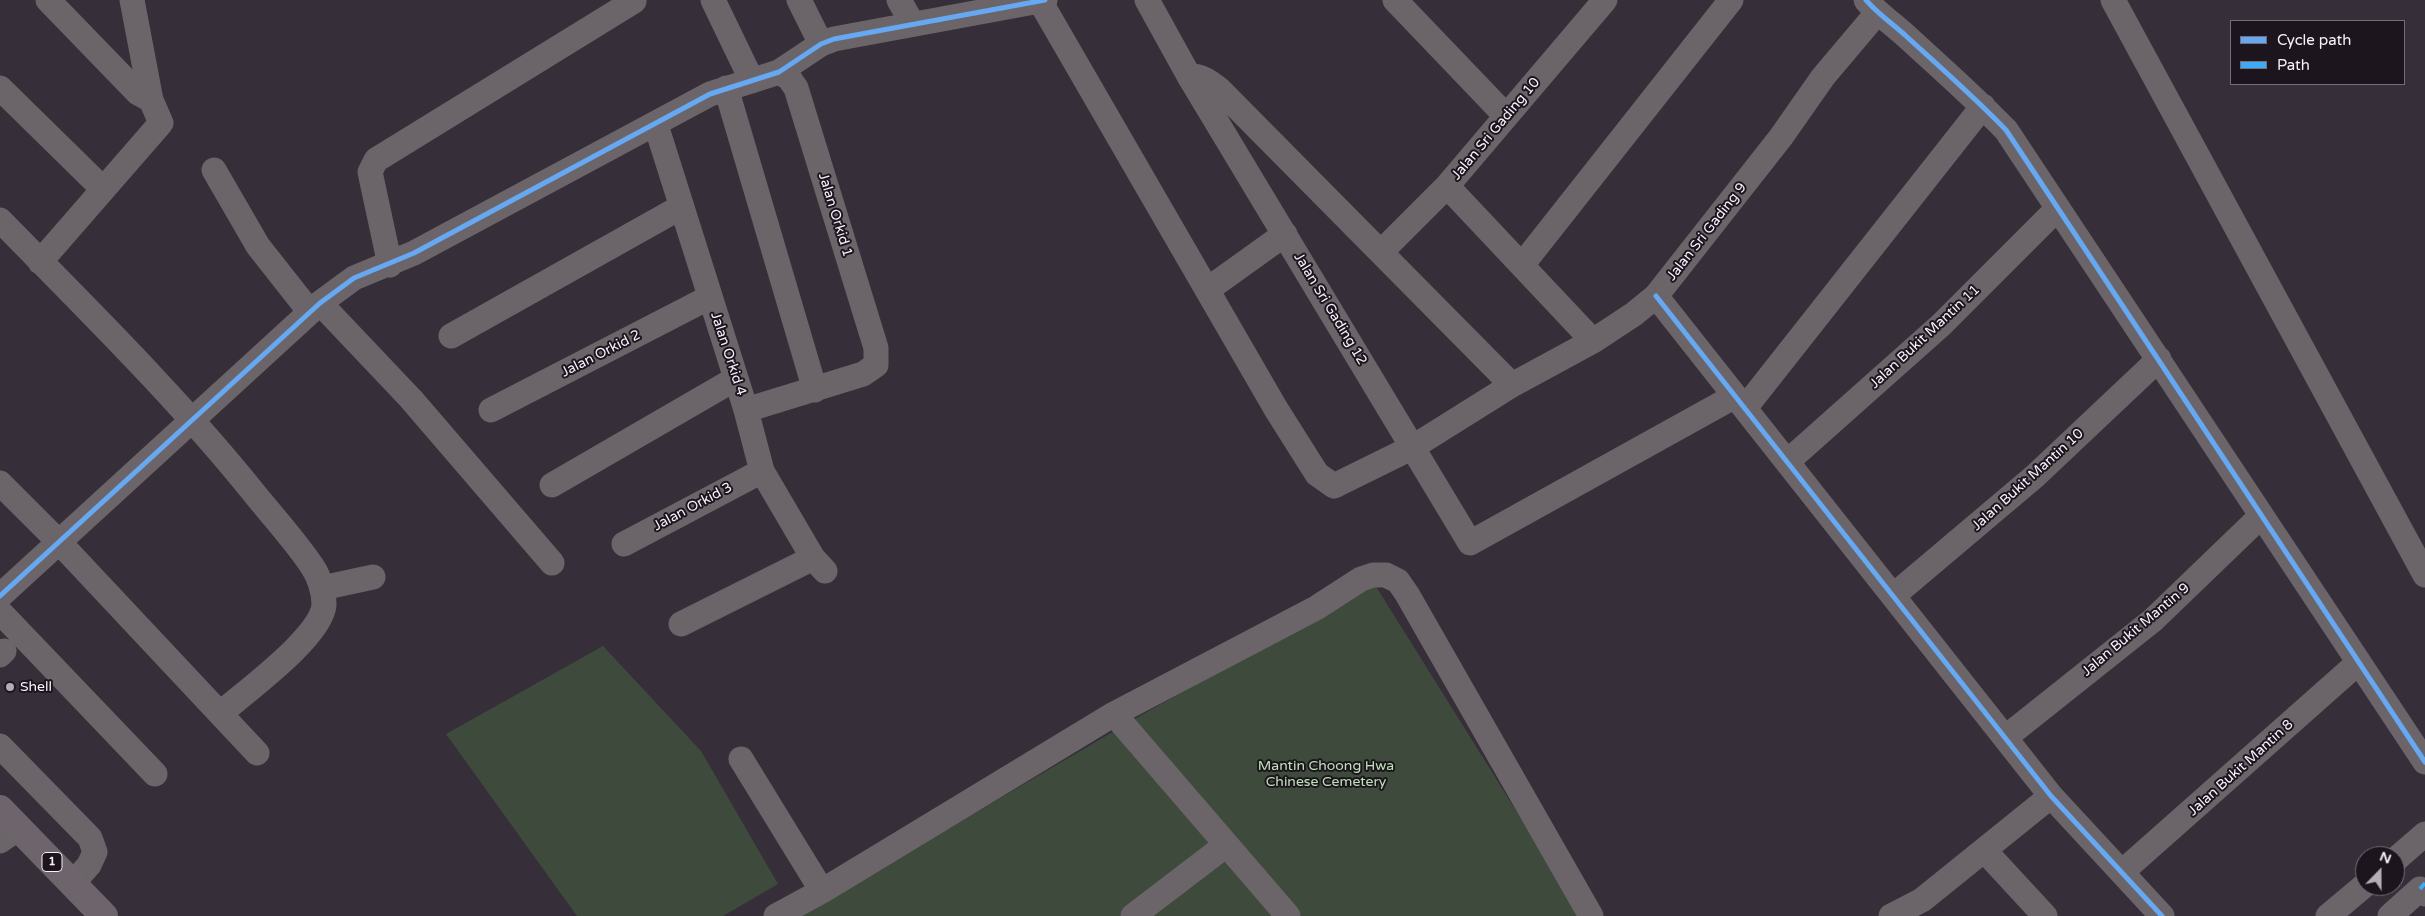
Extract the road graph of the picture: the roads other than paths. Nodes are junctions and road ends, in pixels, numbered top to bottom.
1 (48, 0) edge
2 (132, 0) edge
3 (713, 0) edge
4 (799, 0) edge
5 (899, 0) edge
6 (1043, 0) edge
7 (1147, 0) edge
8 (1395, 0) edge
9 (1605, 0) edge
10 (1730, 0) edge
11 (2113, 0) edge
12 (634, 1) edge
13 (987, 4) edge
14 (1871, 6) edge
15 (912, 23) junction
16 (821, 44) junction
17 (779, 72) junction
18 (1189, 76) junction
19 (752, 81) junction
20 (0, 88) edge
21 (726, 88) junction
22 (151, 100) junction
23 (1983, 106) junction
24 (1506, 116) junction
25 (656, 126) junction
26 (214, 170) dead end
27 (1447, 186) junction
28 (103, 190) junction
29 (681, 207) junction
30 (2058, 208) junction
31 (0, 220) edge
32 (1285, 234) junction
33 (1381, 252) junction
34 (40, 262) junction
35 (390, 265) junction
36 (1522, 265) junction
37 (1207, 290) junction
38 (1656, 296) junction
39 (710, 298) junction
40 (315, 307) junction
41 (451, 336) dead end
42 (1592, 341) junction
43 (2159, 359) junction
44 (735, 379) junction
45 (1512, 385) junction
46 (815, 390) junction
47 (1740, 402) junction
48 (492, 410) dead end
49 (746, 410) junction
50 (192, 420) junction
51 (1414, 447) junction
52 (1787, 462) junction
53 (762, 470) junction
54 (0, 483) edge
55 (552, 485) dead end
56 (2261, 516) junction
57 (58, 542) junction
58 (624, 544) dead end
59 (552, 563) dead end
60 (2425, 575) edge
61 (373, 577) dead end
62 (322, 588) junction
63 (0, 596) edge
64 (1893, 596) junction
65 (0, 612) edge
66 (681, 624) dead end
67 (2359, 662) junction
68 (222, 713) junction
69 (1114, 714) junction
70 (2006, 737) junction
71 (0, 747) edge
72 (257, 753) dead end
73 (742, 760) dead end
74 (2425, 762) edge
75 (155, 774) dead end
76 (2051, 796) junction
77 (0, 808) edge
78 (2425, 834) edge
79 (9, 835) edge
80 (1226, 845) junction
81 (1984, 850) junction
82 (2405, 851) edge
83 (2122, 872) junction
84 (72, 884) junction
85 (822, 891) junction
86 (2422, 892) edge
87 (2355, 893) edge
88 (1929, 908) edge
89 (96, 913) edge
90 (776, 916) edge
91 (1134, 916) edge
92 (1288, 916) edge
93 (1591, 916) edge
94 (1891, 916) edge
95 (2045, 916) edge
96 (2162, 916) edge
97 (2328, 916) edge
98 (2390, 916) edge

1 - 22 street
2 - 22 street
3 - 19 street
4 - 16 street
5 - 15 street
6 - 13 street
6 - 37 street
7 - 18 street, Jalan Sri Gading 12
8 - 24 street
9 - 24 street, Jalan Sri Gading 10
10 - 36 street
11 - 60 street
12 - 35 street
13 - 15 street
14 - 23 street
14 - 38 street, Jalan Sri Gading 9
15 - 16 street
16 - 17 street
17 - 19 street
17 - 46 street, Jalan Orkid 1
18 - 32 street, Jalan Sri Gading 12
18 - 33 street
19 - 21 street
20 - 28 street
21 - 25 street
21 - 46 street
22 - 28 street
23 - 30 street
23 - 47 street
24 - 27 street, Jalan Sri Gading 10
25 - 29 street, Jalan Orkid 4
25 - 35 street
26 - 40 street
27 - 33 street, Jalan Sri Gading 10
27 - 36 street
28 - 34 street
29 - 39 street, Jalan Orkid 4
29 - 41 street
30 - 43 street
30 - 52 street, Jalan Bukit Mantin 11
31 - 34 street
32 - 37 street
32 - 51 street, Jalan Sri Gading 12
33 - 45 street
34 - 50 street
35 - 40 street
36 - 42 street
37 - 51 street, Jalan Sri Gading 9
38 - 42 street, Jalan Sri Gading 9
38 - 47 street
39 - 44 street, Jalan Orkid 4
39 - 48 street, Jalan Orkid 2
40 - 50 street
40 - 59 street
42 - 45 street, Jalan Sri Gading 9
43 - 56 street
43 - 64 street, Jalan Bukit Mantin 10
44 - 49 street, Jalan Orkid 4
44 - 55 street
45 - 51 street, Jalan Sri Gading 9
46 - 49 street
47 - 51 street, Jalan Sri Gading 12
47 - 52 street
49 - 53 street, Jalan Orkid 4
50 - 57 street
50 - 62 street
52 - 64 street
53 - 58 street, Jalan Orkid 3
53 - 66 street, Jalan Orkid 4
54 - 57 street
56 - 67 street
56 - 70 street, Jalan Bukit Mantin 9
57 - 63 street
57 - 68 street
61 - 62 street
62 - 68 street
64 - 70 street
65 - 75 street
67 - 74 street
67 - 83 street, Jalan Bukit Mantin 8
68 - 72 street
69 - 80 street
69 - 85 street
69 - 93 street
70 - 76 street
71 - 84 street
73 - 85 street
76 - 81 street
76 - 83 street
77 - 79 main road, 1
78 - 82 street
79 - 84 main road, 1
80 - 91 street
80 - 92 street
81 - 88 street
81 - 95 street
83 - 96 street
84 - 89 main road, 1
85 - 90 street
86 - 98 street
87 - 97 street
88 - 94 street

